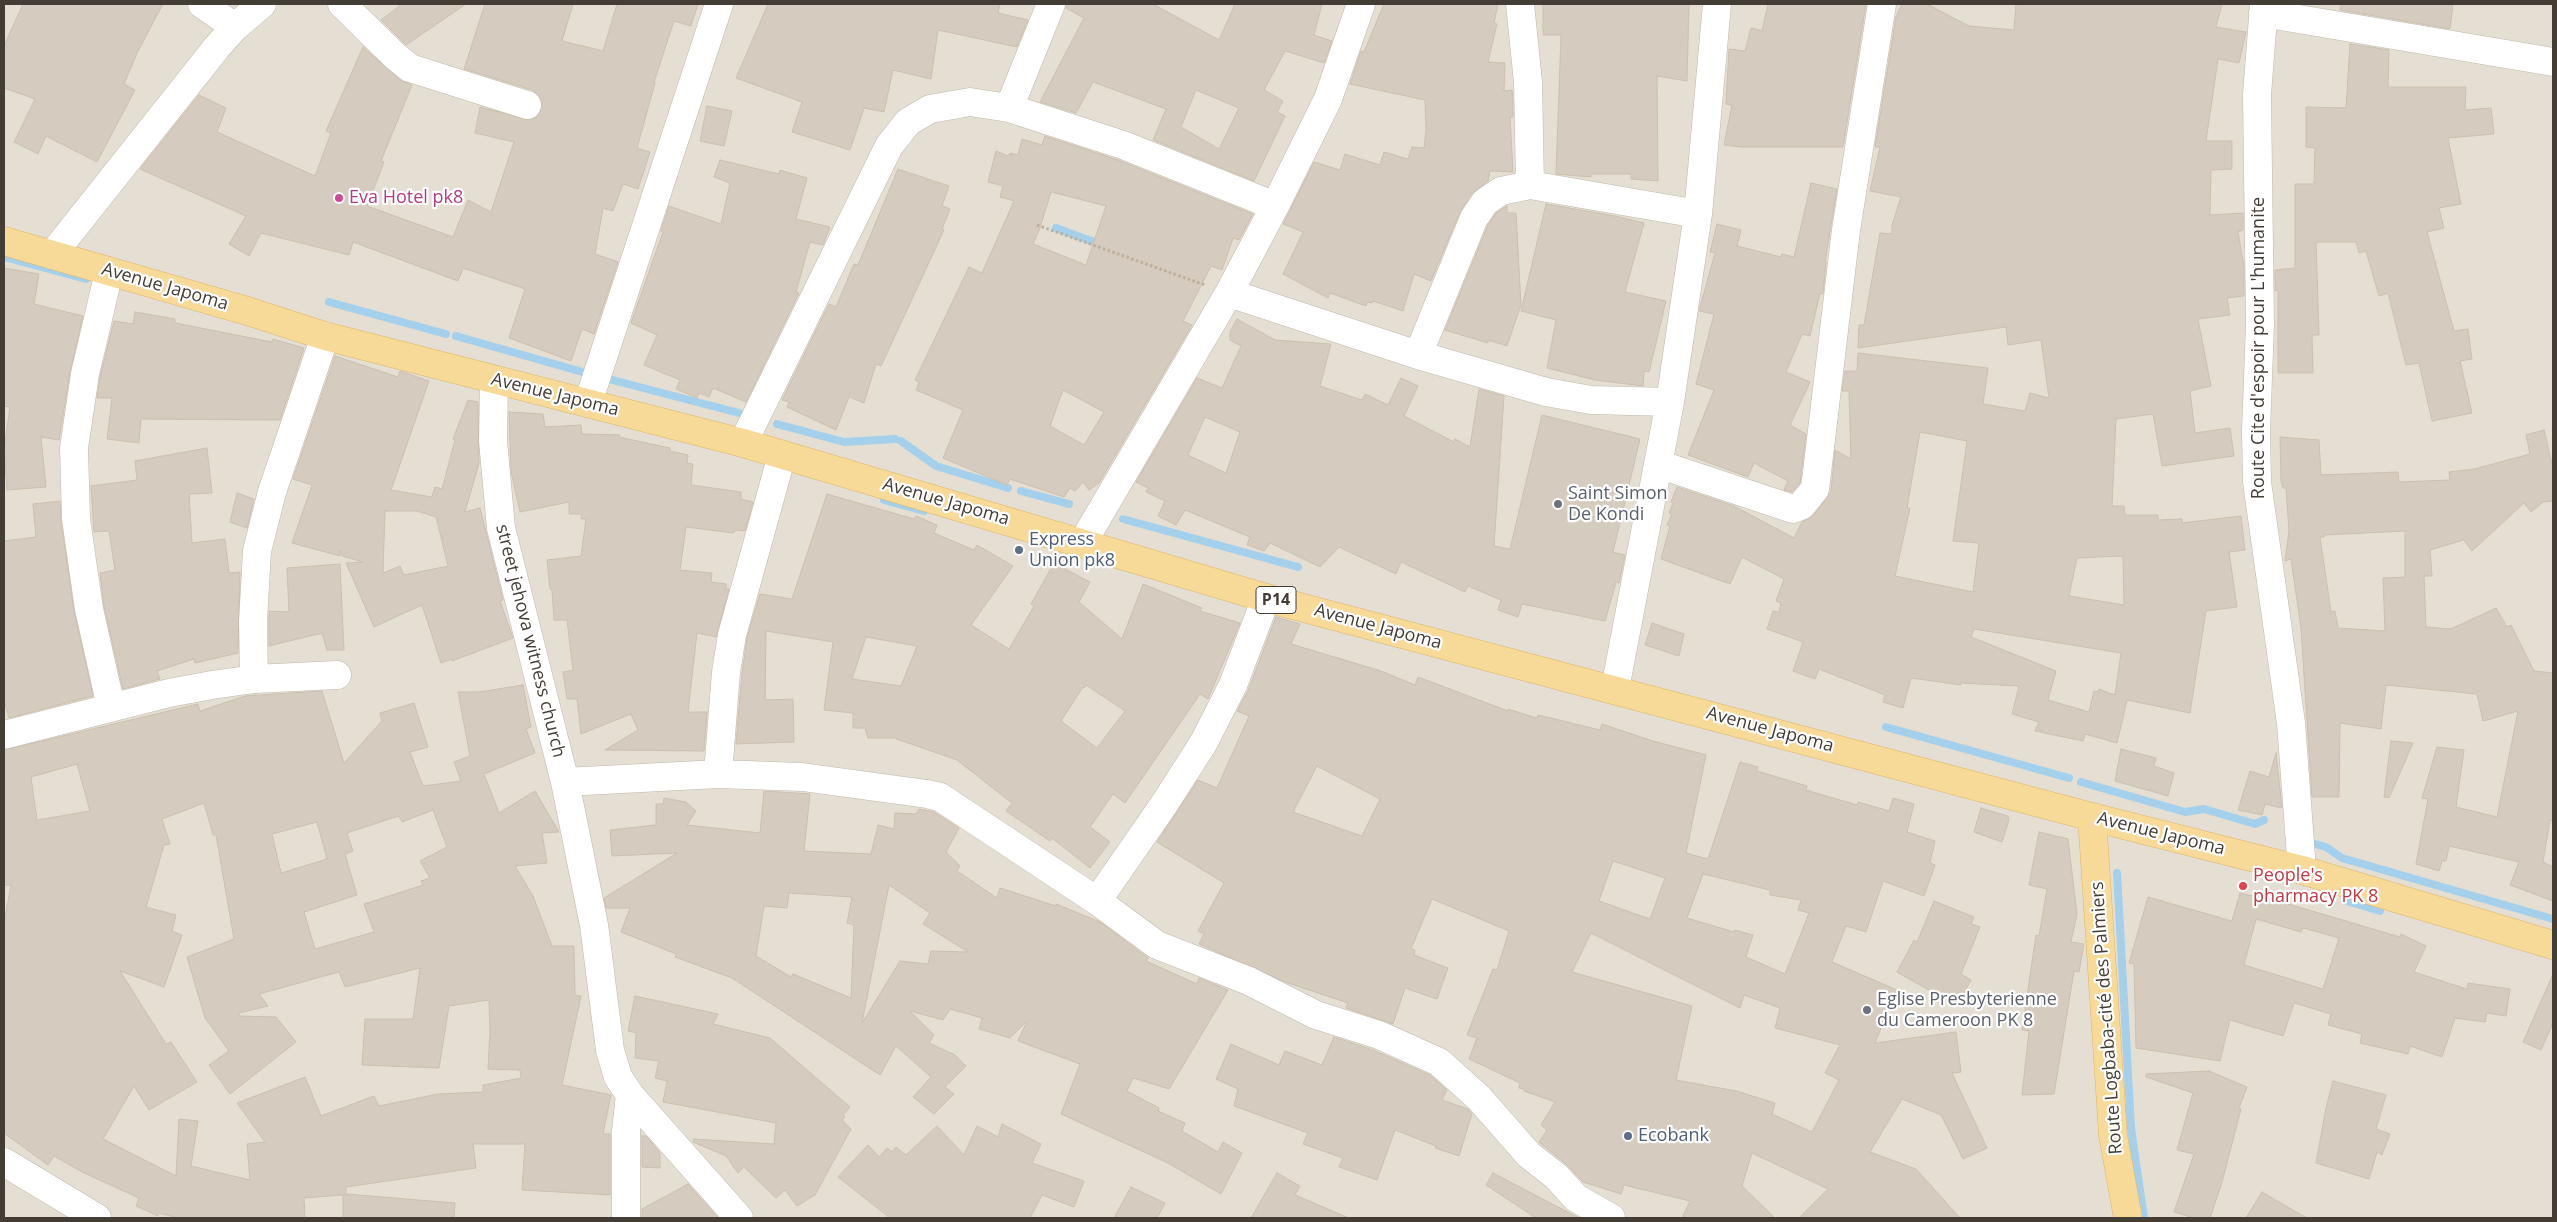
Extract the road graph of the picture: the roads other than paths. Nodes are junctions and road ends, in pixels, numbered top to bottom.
1 (202, 4) edge
2 (262, 4) edge
3 (342, 4) edge
4 (718, 4) edge
5 (1051, 4) edge
6 (1361, 4) edge
7 (1520, 4) edge
8 (1717, 4) edge
9 (1882, 4) edge
10 (2264, 8) edge
11 (235, 26) junction
12 (2553, 62) edge
13 (527, 104) dead end
14 (1009, 108) junction
15 (1530, 185) junction
16 (1275, 206) junction
17 (1698, 214) junction
18 (4, 241) edge
19 (52, 255) junction
20 (109, 272) junction
21 (1229, 293) junction
22 (325, 336) junction
23 (1418, 356) junction
24 (494, 380) junction
25 (1670, 402) junction
26 (588, 403) junction
27 (743, 443) junction
28 (782, 455) junction
29 (1658, 464) junction
30 (1083, 542) junction
31 (1266, 598) junction
32 (337, 675) dead end
33 (254, 679) junction
34 (1615, 689) junction
35 (111, 707) junction
36 (4, 735) edge
37 (718, 774) junction
38 (565, 782) junction
39 (2092, 817) junction
40 (2302, 870) junction
41 (1097, 901) junction
42 (2553, 945) edge
43 (630, 1095) junction
44 (4, 1162) edge
45 (97, 1218) edge
46 (626, 1218) edge
47 (739, 1218) edge
48 (1611, 1218) edge
49 (2128, 1218) edge

1 - 11 street
2 - 11 street
3 - 13 street
4 - 26 street
5 - 14 street
6 - 16 street
7 - 15 street
8 - 17 street
9 - 29 street
10 - 12 street
10 - 40 street, Route Cite d'espoir pour L'humanite
11 - 19 street
14 - 16 street
14 - 27 street
15 - 17 street
15 - 23 street
16 - 21 street
17 - 25 street
18 - 19 main road, Avenue Japoma / P14
19 - 20 main road, Avenue Japoma / P14
20 - 22 main road, Avenue Japoma / P14
20 - 35 street
21 - 23 street
21 - 30 street
22 - 24 main road, Avenue Japoma / P14
22 - 33 street
23 - 25 street
24 - 26 main road, Avenue Japoma / P14
24 - 38 street, street jehova witness church
25 - 29 street
26 - 27 main road, Avenue Japoma / P14
27 - 28 main road, Avenue Japoma / P14
28 - 30 main road, Avenue Japoma / P14
28 - 37 street
29 - 34 street
30 - 31 main road, Avenue Japoma / P14
31 - 34 main road, Avenue Japoma / P14
31 - 41 street
32 - 33 street
33 - 35 street
34 - 39 main road, Avenue Japoma / P14
35 - 36 street
37 - 38 street
37 - 41 street
38 - 43 street, street jehova witness church
39 - 40 main road, Avenue Japoma / P14
39 - 49 main road, Route Logbaba-cité des Palmiers
40 - 42 main road, Avenue Japoma / P14
41 - 48 street
43 - 46 street
43 - 47 street, street jehova witness church
44 - 45 street

